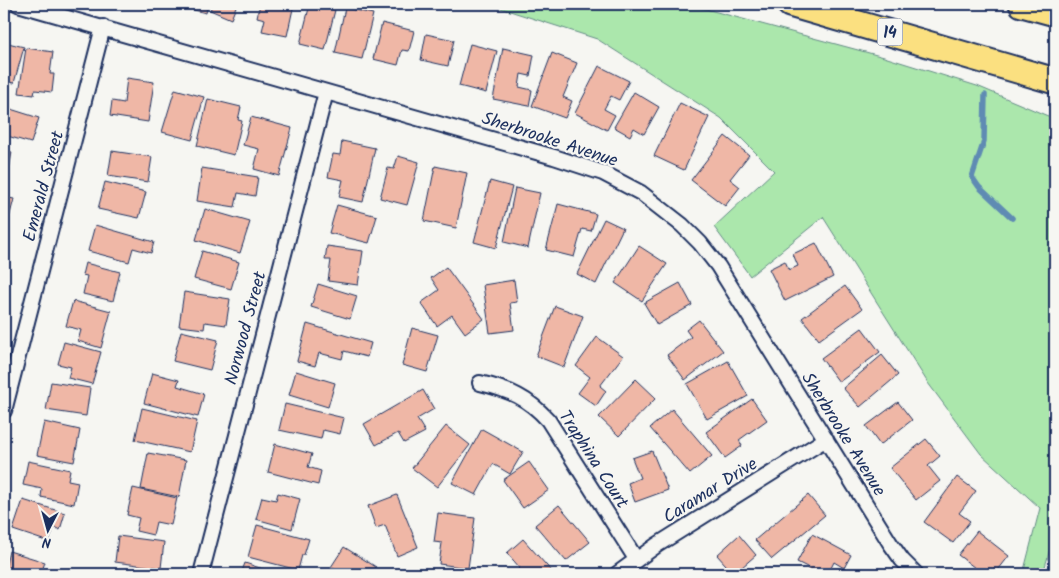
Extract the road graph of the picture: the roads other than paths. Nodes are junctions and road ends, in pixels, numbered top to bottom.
1 (18, 4) edge
2 (790, 4) edge
3 (1022, 4) edge
4 (1055, 13) edge
5 (103, 28) junction
6 (1055, 81) edge
7 (326, 92) junction
8 (480, 383) dead end
9 (4, 411) edge
10 (826, 439) junction
11 (636, 558) junction
12 (200, 574) edge
13 (617, 574) edge
14 (916, 574) edge

1 - 5 street, Sherbrooke Avenue
2 - 6 highway, 14
3 - 4 highway
5 - 7 street, Sherbrooke Avenue
5 - 9 street, Emerald Street
7 - 10 street, Sherbrooke Avenue
7 - 12 street, Norwood Street
8 - 11 street, Traphina Court
10 - 11 street, Caramar Drive
10 - 14 street, Sherbrooke Avenue
11 - 13 street, Caramar Drive

